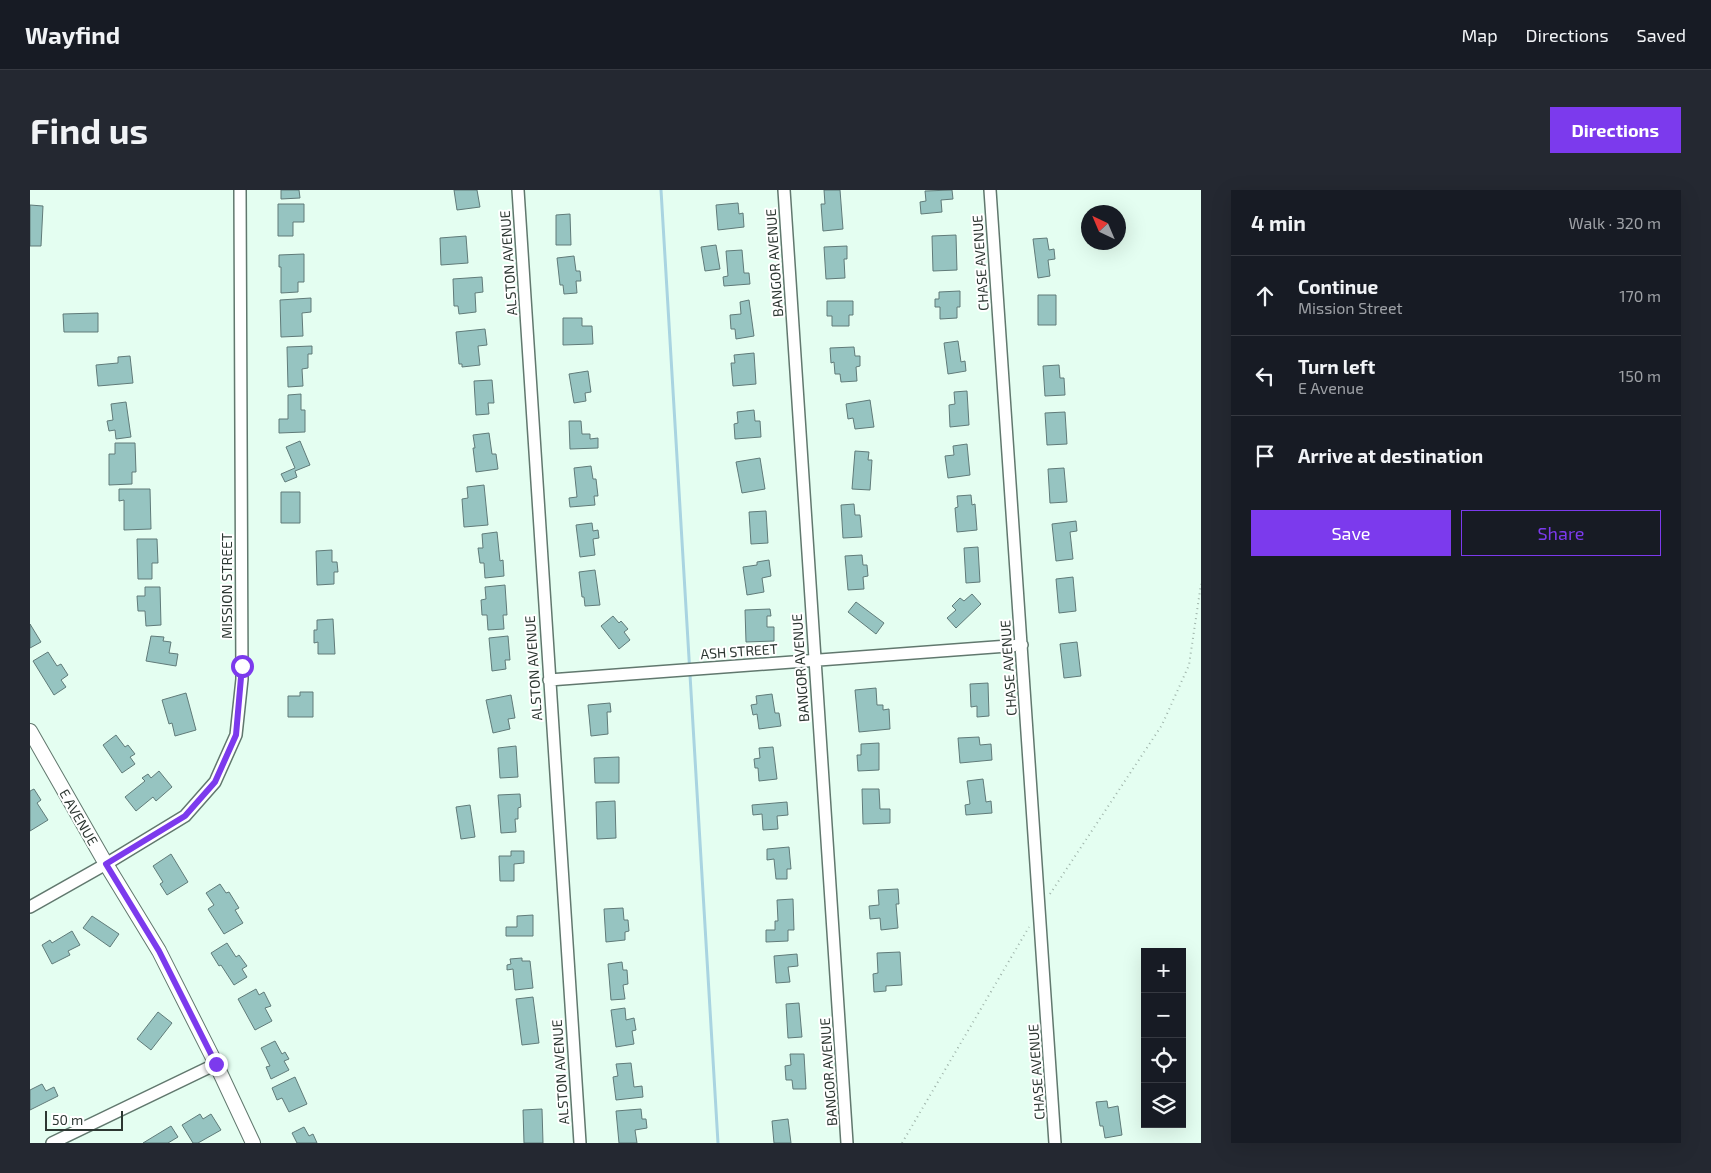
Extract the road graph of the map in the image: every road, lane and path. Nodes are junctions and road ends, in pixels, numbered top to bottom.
1 (240, 190) edge
2 (518, 190) edge
3 (784, 190) edge
4 (990, 190) edge
5 (1201, 584) edge
6 (1022, 645) junction
7 (814, 660) junction
8 (549, 680) junction
9 (30, 730) edge
10 (106, 864) junction
11 (30, 907) edge
12 (1040, 908) junction
13 (1030, 925) dead end
14 (216, 1064) junction
15 (52, 1143) edge
16 (253, 1143) edge
17 (580, 1143) edge
18 (848, 1143) edge
19 (902, 1143) edge
20 (1055, 1143) edge

1 - 10 street, MISSION STREET
2 - 8 street, ALSTON AVENUE
3 - 7 street, BANGOR AVENUE
4 - 6 street, CHASE AVENUE
5 - 12 path
6 - 7 street, ASH STREET
6 - 12 street, CHASE AVENUE
7 - 8 street, ASH STREET
7 - 18 street, BANGOR AVENUE
8 - 17 street, ALSTON AVENUE
9 - 10 street, E AVENUE
10 - 11 street, MISSION STREET
10 - 14 street, E AVENUE
12 - 20 street, CHASE AVENUE
13 - 19 path
14 - 15 street
14 - 16 street, E AVENUE

